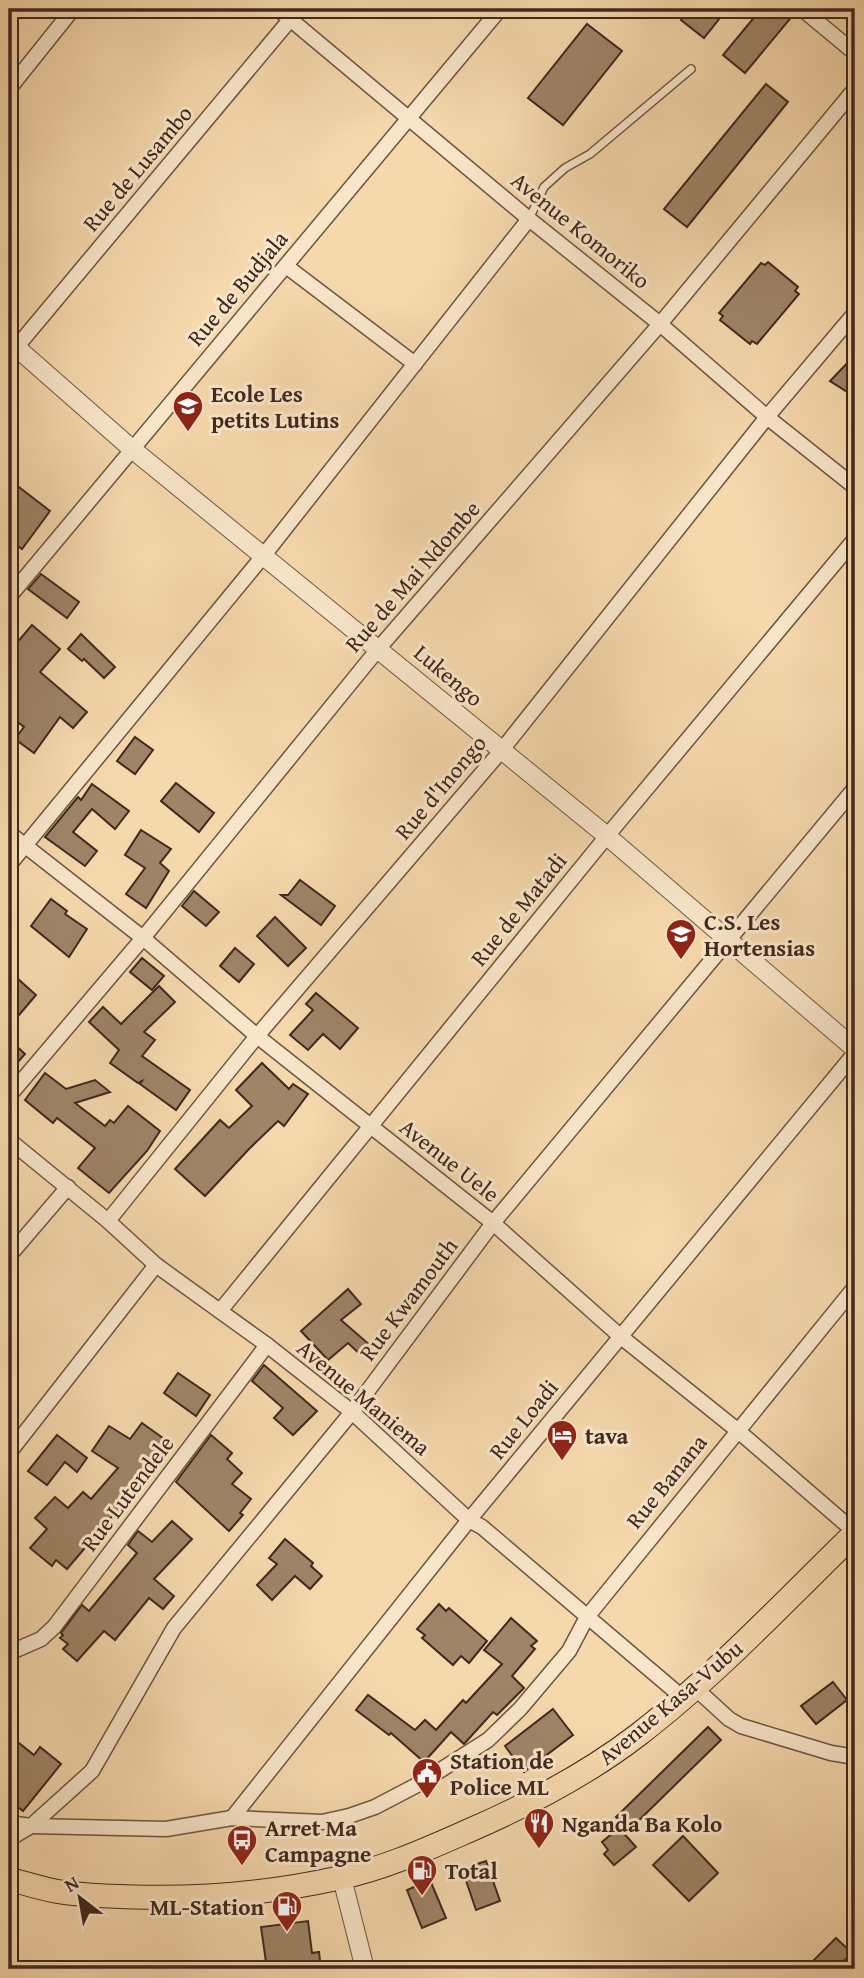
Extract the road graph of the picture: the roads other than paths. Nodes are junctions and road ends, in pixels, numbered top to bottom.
1 (73, 9) edge
2 (278, 9) edge
3 (500, 9) edge
4 (802, 9) edge
5 (295, 14) edge
6 (855, 53) edge
7 (691, 69) dead end
8 (9, 89) edge
9 (855, 89) edge
10 (410, 119) junction
11 (530, 219) junction
12 (286, 266) junction
13 (855, 313) edge
14 (660, 324) junction
15 (11, 348) edge
16 (415, 364) junction
17 (767, 417) junction
18 (132, 449) junction
19 (855, 486) edge
20 (855, 539) edge
21 (264, 555) junction
22 (9, 597) edge
23 (379, 648) junction
24 (501, 751) junction
25 (855, 788) edge
26 (9, 832) edge
27 (607, 836) junction
28 (25, 846) junction
29 (9, 865) edge
30 (143, 938) junction
31 (729, 939) junction
32 (257, 1036) junction
33 (855, 1051) edge
34 (9, 1096) edge
35 (371, 1127) junction
36 (9, 1140) edge
37 (68, 1187) junction
38 (108, 1220) junction
39 (493, 1223) junction
40 (9, 1256) edge
41 (156, 1265) junction
42 (855, 1287) edge
43 (220, 1311) junction
44 (620, 1336) junction
45 (267, 1345) junction
46 (352, 1412) junction
47 (737, 1430) junction
48 (9, 1453) edge
49 (469, 1520) junction
50 (855, 1532) edge
51 (587, 1617) junction
52 (9, 1653) edge
53 (688, 1692) junction
54 (855, 1757) edge
55 (232, 1818) junction
56 (9, 1823) edge
57 (31, 1826) junction
58 (9, 1839) edge
59 (342, 1878) junction
60 (9, 1879) edge
61 (365, 1969) edge

1 - 8 street
2 - 5 street, Avenue Komoriko
3 - 10 street, Rue de Budjala
4 - 6 street
5 - 10 street, Avenue Komoriko
5 - 15 street, Rue de Lusambo
7 - 11 lane
9 - 14 street, Rue de Mai Ndombe
10 - 11 street, Avenue Komoriko
10 - 12 street, Rue de Budjala
11 - 14 street, Avenue Komoriko
11 - 16 street
12 - 16 street
12 - 18 street, Rue de Budjala
13 - 17 street, Rue d'Inongo
14 - 17 street, Avenue Komoriko
14 - 23 street, Rue de Mai Ndombe
15 - 18 street, Lukengo
16 - 21 street
17 - 19 street, Avenue Komoriko
17 - 24 street, Rue d'Inongo
18 - 21 street, Lukengo
18 - 22 street, Rue de Budjala
20 - 27 street, Rue de Matadi
21 - 23 street, Lukengo
21 - 28 street
23 - 24 street, Lukengo
23 - 30 street, Rue de Mai Ndombe
24 - 27 street, Lukengo
24 - 32 street, Rue d'Inongo
25 - 31 street, Rue Kwamouth
26 - 28 street, Avenue Uele
27 - 31 street, Lukengo
27 - 35 street, Rue de Matadi
28 - 29 street
28 - 30 street, Avenue Uele
30 - 32 street, Avenue Uele
30 - 34 street, Rue de Mai Ndombe
31 - 33 street, Lukengo
31 - 39 street, Rue Kwamouth
32 - 35 street, Avenue Uele
32 - 38 street, Rue d'Inongo
33 - 44 street, Rue Loadi
35 - 39 street, Avenue Uele
35 - 43 street, Rue de Matadi
36 - 37 street, Avenue Maniema
37 - 38 street, Avenue Maniema
37 - 40 street
38 - 41 street, Avenue Maniema
39 - 44 street, Avenue Uele
39 - 46 street, Rue Kwamouth
41 - 43 street, Avenue Maniema
41 - 48 street
42 - 47 street, Rue Banana
43 - 45 street, Avenue Maniema
44 - 47 street, Avenue Uele
44 - 49 street, Rue Loadi
45 - 46 street, Avenue Maniema
45 - 52 street, Rue Lutendele
46 - 49 street, Avenue Maniema
46 - 57 street, Rue Kwamouth
47 - 50 street, Avenue Uele
47 - 51 street, Rue Banana
49 - 51 street, Avenue Maniema
49 - 55 street, Rue Loadi
50 - 53 main road, Avenue Kasa-Vubu
51 - 53 street, Avenue Maniema
51 - 55 street, Rue Banana
53 - 54 street, Avenue Maniema
53 - 59 main road, Avenue Kasa-Vubu
55 - 57 street, Rue Banana
56 - 57 street, Rue Banana
57 - 58 street, Rue Kwamouth
59 - 60 main road, Avenue Kasa-Vubu
59 - 61 street

